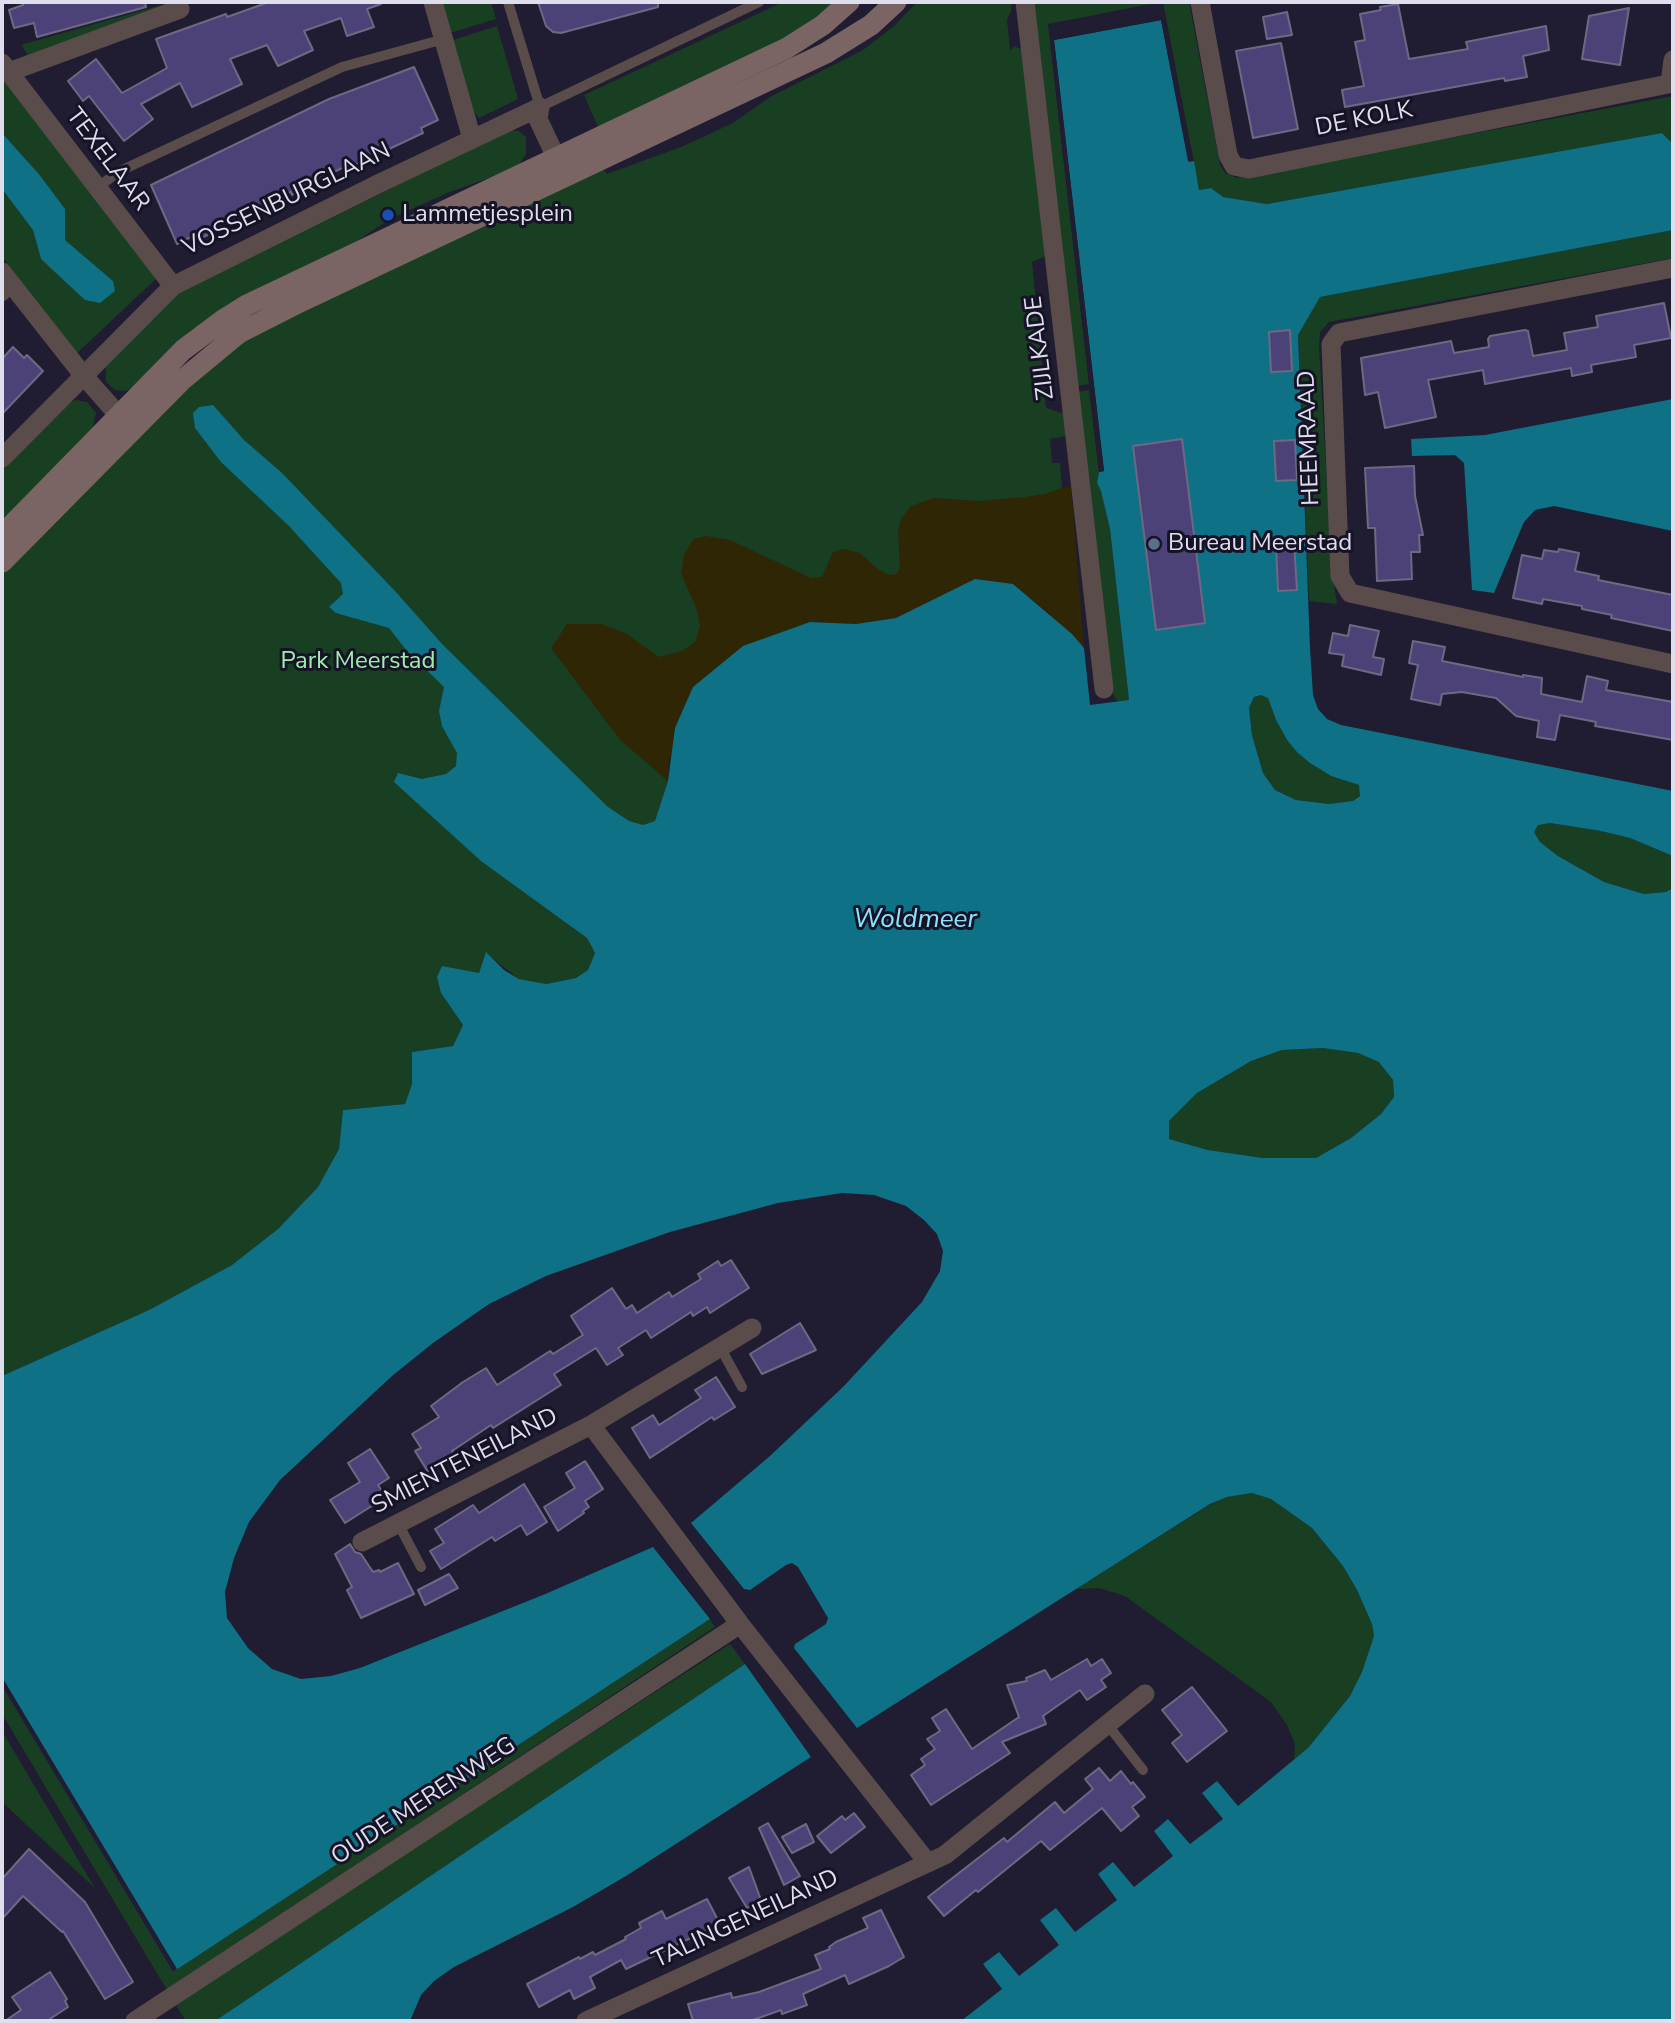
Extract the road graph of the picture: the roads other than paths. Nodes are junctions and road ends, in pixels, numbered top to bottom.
1 (433, 2) edge
2 (508, 2) edge
3 (759, 2) edge
4 (849, 2) edge
5 (896, 2) edge
6 (1025, 2) edge
7 (1200, 2) edge
8 (180, 9) dead end
9 (444, 39) junction
10 (1673, 60) edge
11 (5, 68) edge
12 (1672, 83) edge
13 (540, 107) junction
14 (472, 139) junction
15 (556, 158) junction
16 (566, 177) junction
17 (97, 188) junction
18 (1673, 268) edge
19 (6, 286) edge
20 (173, 286) junction
21 (83, 375) junction
22 (118, 416) junction
23 (134, 431) junction
24 (2, 458) edge
25 (2, 535) edge
26 (2, 562) edge
27 (1673, 664) edge
28 (1104, 689) dead end
29 (752, 1328) dead end
30 (720, 1347) junction
31 (742, 1387) dead end
32 (591, 1425) junction
33 (399, 1525) junction
34 (362, 1542) dead end
35 (421, 1567) dead end
36 (740, 1624) junction
37 (1145, 1694) dead end
38 (1107, 1724) junction
39 (1143, 1770) dead end
40 (928, 1863) junction
41 (594, 2019) edge
42 (135, 2021) edge

1 - 9 street
2 - 13 lane
3 - 13 lane, VOSSENBURGLAAN
4 - 15 street
5 - 16 street
6 - 28 street, ZIJLKADE
7 - 12 street, DE KOLK
8 - 11 street
9 - 14 street
9 - 17 lane
10 - 12 street, DE KOLK
11 - 17 street, TEXELAAR
13 - 14 street, VOSSENBURGLAAN
13 - 15 street
14 - 20 street, VOSSENBURGLAAN
15 - 16 street
15 - 22 street
16 - 23 street
17 - 20 street, TEXELAAR
18 - 27 street, HEEMRAAD
19 - 21 street
20 - 21 street, VOSSENBURGLAAN
21 - 22 street
21 - 24 street, VOSSENBURGLAAN
22 - 23 street
22 - 25 street
23 - 26 street
29 - 30 street, SMIENTENEILAND
30 - 31 lane
30 - 32 street, SMIENTENEILAND
32 - 33 street, SMIENTENEILAND
32 - 36 street, SMIENTENEILAND
33 - 34 street, SMIENTENEILAND
33 - 35 lane
36 - 40 street
36 - 42 street, OUDE MERENWEG
37 - 38 street, TALINGENEILAND
38 - 39 lane
38 - 40 street, TALINGENEILAND
40 - 41 street, TALINGENEILAND

